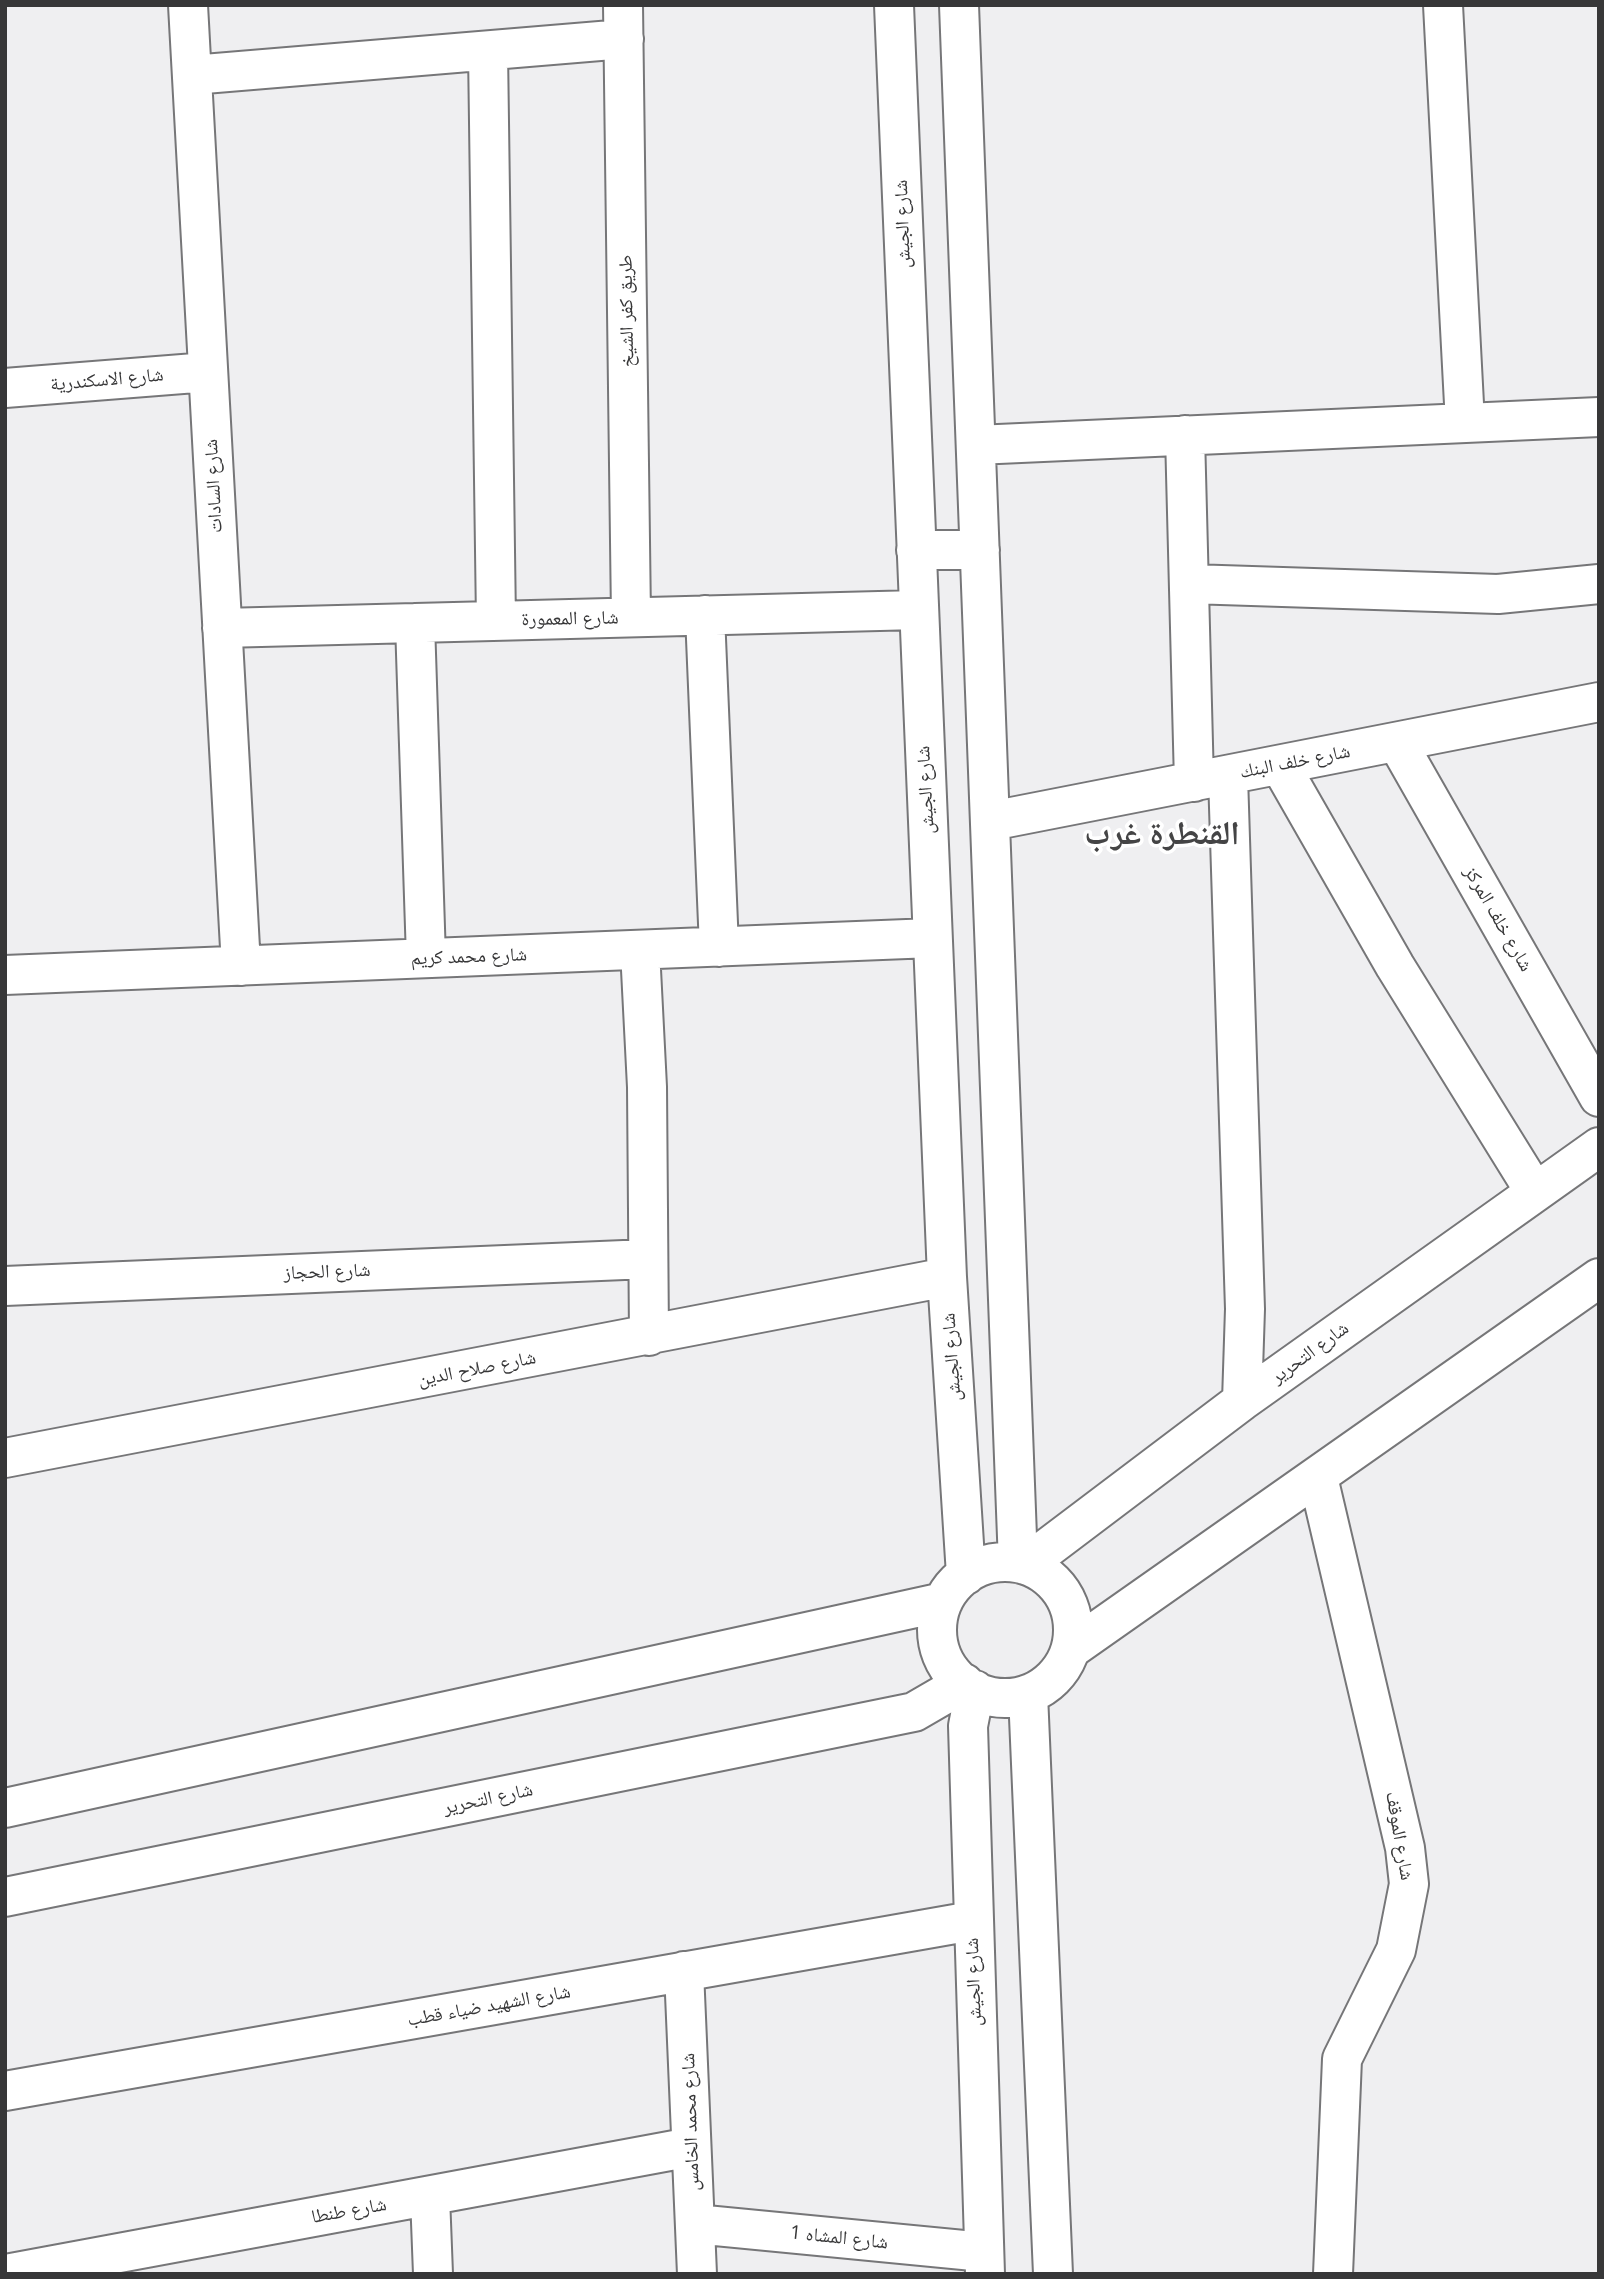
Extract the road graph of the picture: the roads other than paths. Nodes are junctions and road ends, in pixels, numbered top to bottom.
1 (188, 5) edge
2 (894, 5) edge
3 (959, 5) edge
4 (1443, 5) edge
5 (624, 22) edge
6 (488, 51) junction
7 (192, 75) junction
8 (208, 372) junction
9 (5, 388) edge
10 (1599, 418) edge
11 (1465, 423) junction
12 (1185, 435) junction
13 (976, 444) junction
14 (916, 550) junction
15 (981, 550) junction
16 (1190, 584) junction
17 (1599, 584) edge
18 (918, 610) junction
19 (705, 615) junction
20 (631, 617) junction
21 (496, 621) junction
22 (415, 623) junction
23 (222, 628) junction
24 (1599, 702) edge
25 (1397, 742) junction
26 (1280, 765) junction
27 (1211, 779) junction
28 (991, 821) junction
29 (932, 938) junction
30 (719, 947) junction
31 (640, 950) junction
32 (426, 958) junction
33 (241, 966) junction
34 (5, 975) edge
35 (1599, 1097) edge
36 (1599, 1147) edge
37 (1535, 1192) junction
38 (648, 1259) junction
39 (947, 1277) junction
40 (1599, 1278) edge
41 (5, 1286) edge
42 (649, 1336) junction
43 (1242, 1401) junction
44 (5, 1458) edge
45 (1318, 1477) junction
46 (1021, 1564) junction
47 (955, 1588) junction
48 (1071, 1649) junction
49 (969, 1687) junction
50 (1028, 1694) junction
51 (5, 1808) edge
52 (5, 1898) edge
53 (972, 1921) junction
54 (684, 1971) junction
55 (5, 2091) edge
56 (691, 2147) junction
57 (430, 2196) junction
58 (695, 2224) junction
59 (984, 2263) edge
60 (6, 2274) edge
61 (433, 2274) edge
62 (697, 2274) edge
63 (1053, 2274) edge
64 (1333, 2274) edge

1 - 7 street, شارع السادات
2 - 14 street, شارع الجيش
3 - 13 street
4 - 11 street
5 - 6 street
5 - 20 street, طريق كفر الشيخ
6 - 7 street
6 - 21 street
7 - 8 street, شارع السادات
8 - 9 street, شارع الاسكندرية
8 - 23 street, شارع السادات
10 - 11 street
11 - 12 street
12 - 13 street
12 - 16 street
13 - 15 street
14 - 15 street
14 - 18 street, شارع الجيش
15 - 28 street
16 - 17 street
16 - 27 street
18 - 19 street, شارع المعمورة
18 - 29 street, شارع الجيش
19 - 20 street, شارع المعمورة
19 - 30 street
20 - 21 street, شارع المعمورة
21 - 22 street, شارع المعمورة
22 - 23 street, شارع المعمورة
22 - 32 street
23 - 33 street, شارع السادات
24 - 25 street, شارع خلف البنك
25 - 26 street, شارع خلف البنك
25 - 35 street, شارع خلف المركز
26 - 27 street, شارع خلف البنك
26 - 37 street
27 - 28 street, شارع خلف البنك
27 - 43 street
28 - 46 street
29 - 30 street, شارع محمد كريم
29 - 39 street, شارع الجيش
30 - 31 street, شارع محمد كريم
31 - 32 street, شارع محمد كريم
31 - 38 street
32 - 33 street, شارع محمد كريم
33 - 34 street, شارع محمد كريم
36 - 37 street, شارع التحرير
37 - 43 street, شارع التحرير
38 - 41 street, شارع الحجاز
38 - 42 street
39 - 42 street, شارع صلاح الدين
39 - 47 street, شارع الجيش
40 - 45 street
42 - 44 street, شارع صلاح الدين
43 - 46 street, شارع التحرير
45 - 48 street
45 - 64 street, شارع الموقف
46 - 47 street
46 - 48 street
47 - 49 street, شارع الجيش
47 - 51 street
48 - 50 street
49 - 50 street
49 - 52 street, شارع التحرير
49 - 53 street, شارع الجيش
50 - 63 street
53 - 54 street, شارع الشهيد ضياء قطب
53 - 59 street, شارع الجيش
54 - 55 street, شارع الشهيد ضياء قطب
54 - 56 street, شارع محمد الخامس
56 - 57 street, شارع طنطا
56 - 58 street, شارع محمد الخامس
57 - 60 street, شارع طنطا
57 - 61 street
58 - 59 street, شارع المشاه 1
58 - 62 street, شارع محمد الخامس

